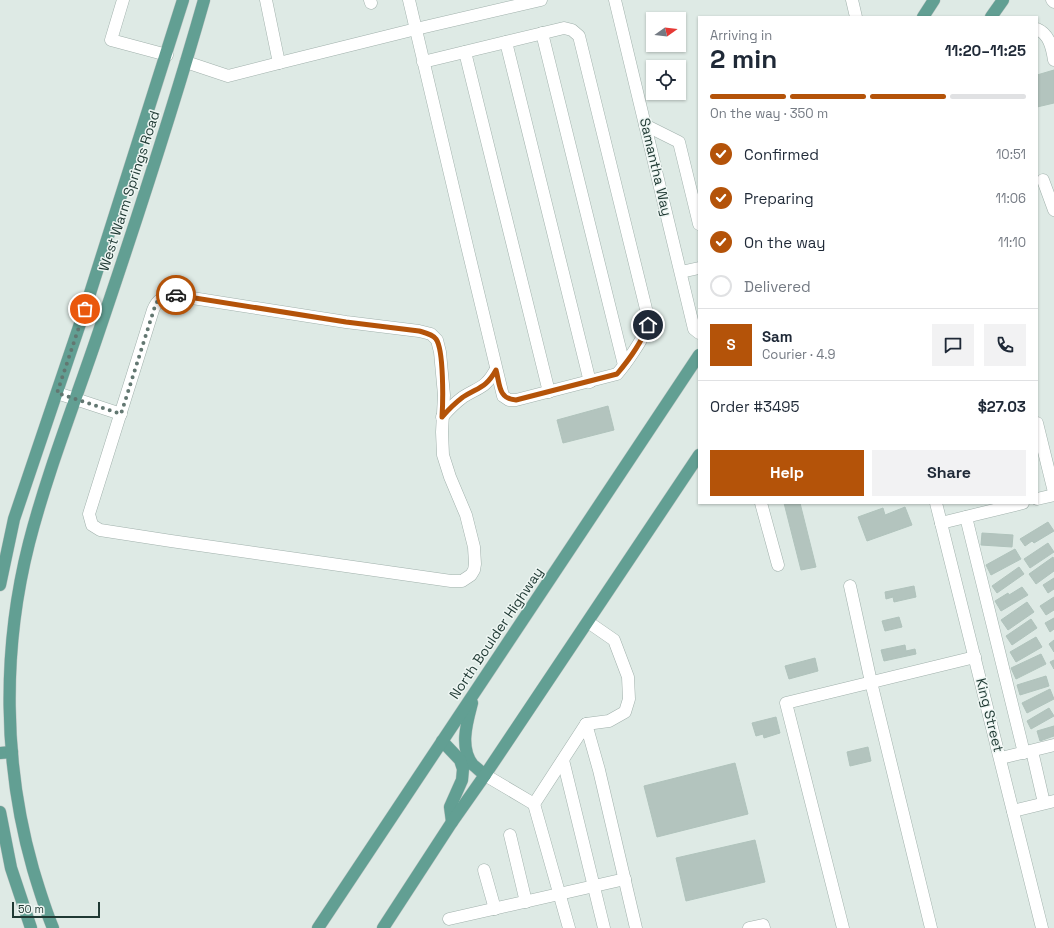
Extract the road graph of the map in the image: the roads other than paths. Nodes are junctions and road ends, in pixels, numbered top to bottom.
1 (123, 0) edge
2 (183, 0) edge
3 (204, 0) edge
4 (266, 0) edge
5 (409, 0) edge
6 (542, 0) edge
7 (615, 0) edge
8 (852, 0) edge
9 (934, 0) edge
10 (1003, 0) edge
11 (856, 16) edge
12 (923, 16) edge
13 (992, 16) edge
14 (416, 29) junction
15 (1038, 29) edge
16 (542, 33) junction
17 (506, 42) junction
18 (465, 52) junction
19 (167, 54) junction
20 (1054, 60) edge
21 (186, 62) junction
22 (423, 62) junction
23 (279, 63) junction
24 (646, 125) junction
25 (1043, 180) dead end
26 (1054, 210) edge
27 (698, 220) edge
28 (698, 268) edge
29 (681, 272) junction
30 (698, 332) edge
31 (698, 356) edge
32 (624, 365) junction
33 (496, 370) junction
34 (590, 382) junction
35 (548, 392) junction
36 (57, 393) junction
37 (75, 399) junction
38 (121, 414) junction
39 (442, 417) junction
40 (1038, 427) edge
41 (698, 457) edge
42 (1054, 492) edge
43 (1054, 495) edge
44 (1038, 500) edge
45 (760, 504) edge
46 (936, 504) edge
47 (1014, 504) edge
48 (988, 507) edge
49 (966, 517) junction
50 (941, 523) junction
51 (778, 565) dead end
52 (0, 585) edge
53 (850, 586) dead end
54 (588, 622) junction
55 (975, 657) junction
56 (871, 682) junction
57 (475, 692) junction
58 (586, 724) junction
59 (442, 741) junction
60 (1054, 745) edge
61 (6, 752) edge
62 (1028, 752) junction
63 (1001, 758) junction
64 (563, 760) junction
65 (485, 775) junction
66 (1049, 802) edge
67 (534, 804) junction
68 (1013, 810) junction
69 (0, 812) edge
70 (452, 822) junction
71 (510, 835) dead end
72 (484, 870) dead end
73 (624, 879) junction
74 (594, 886) junction
75 (560, 894) junction
76 (526, 902) junction
77 (494, 909) junction
78 (449, 919) dead end
79 (31, 928) edge
80 (53, 928) edge
81 (318, 928) edge
82 (383, 928) edge
83 (569, 928) edge
84 (604, 928) edge
85 (636, 928) edge
86 (749, 928) edge
87 (764, 928) edge
88 (843, 928) edge
89 (931, 928) edge
90 (1042, 928) edge

1 - 19 street
2 - 19 main road, West Warm Springs Road
3 - 21 main road, West Warm Springs Road
4 - 23 street
5 - 14 street
6 - 14 street
7 - 24 street, Samantha Way
8 - 11 street
9 - 12 main road
10 - 13 main road
14 - 22 street
14 - 23 street
15 - 20 street
16 - 17 street
16 - 32 street
16 - 32 street
17 - 18 street
17 - 34 street
18 - 22 street
18 - 35 street
19 - 21 main road
19 - 36 main road, West Warm Springs Road
21 - 23 street
21 - 37 main road, West Warm Springs Road
22 - 33 street
24 - 27 street
24 - 29 street, Samantha Way
25 - 26 street
28 - 29 street
29 - 30 street, Samantha Way
31 - 57 main road, North Boulder Highway
32 - 34 street
33 - 35 street
33 - 39 street
34 - 35 street
36 - 37 street
36 - 52 main road, West Warm Springs Road
37 - 38 street
37 - 61 main road, West Warm Springs Road
38 - 39 street
38 - 39 street
40 - 42 street
41 - 54 main road
43 - 44 street
45 - 51 street
46 - 50 street, King Street
47 - 48 street
48 - 49 street
49 - 50 street
49 - 62 street
50 - 55 street, King Street
53 - 56 street
54 - 58 street
54 - 65 main road
55 - 56 street
55 - 63 street, King Street
56 - 88 street
56 - 89 street
57 - 59 main road, North Boulder Highway
57 - 65 main road
58 - 64 street
58 - 73 street
59 - 70 main road
59 - 81 main road, North Boulder Highway
60 - 62 street
61 - 80 main road, West Warm Springs Road
62 - 63 street
62 - 66 street
63 - 68 street, King Street
64 - 67 street
64 - 74 street
65 - 67 street
65 - 70 main road
66 - 68 street
67 - 75 street
68 - 90 street, King Street
69 - 79 main road
70 - 82 main road
71 - 76 street
72 - 77 street
73 - 74 street
73 - 85 street
74 - 75 street
74 - 84 street
75 - 76 street
75 - 83 street
76 - 77 street
77 - 78 street
86 - 87 street

